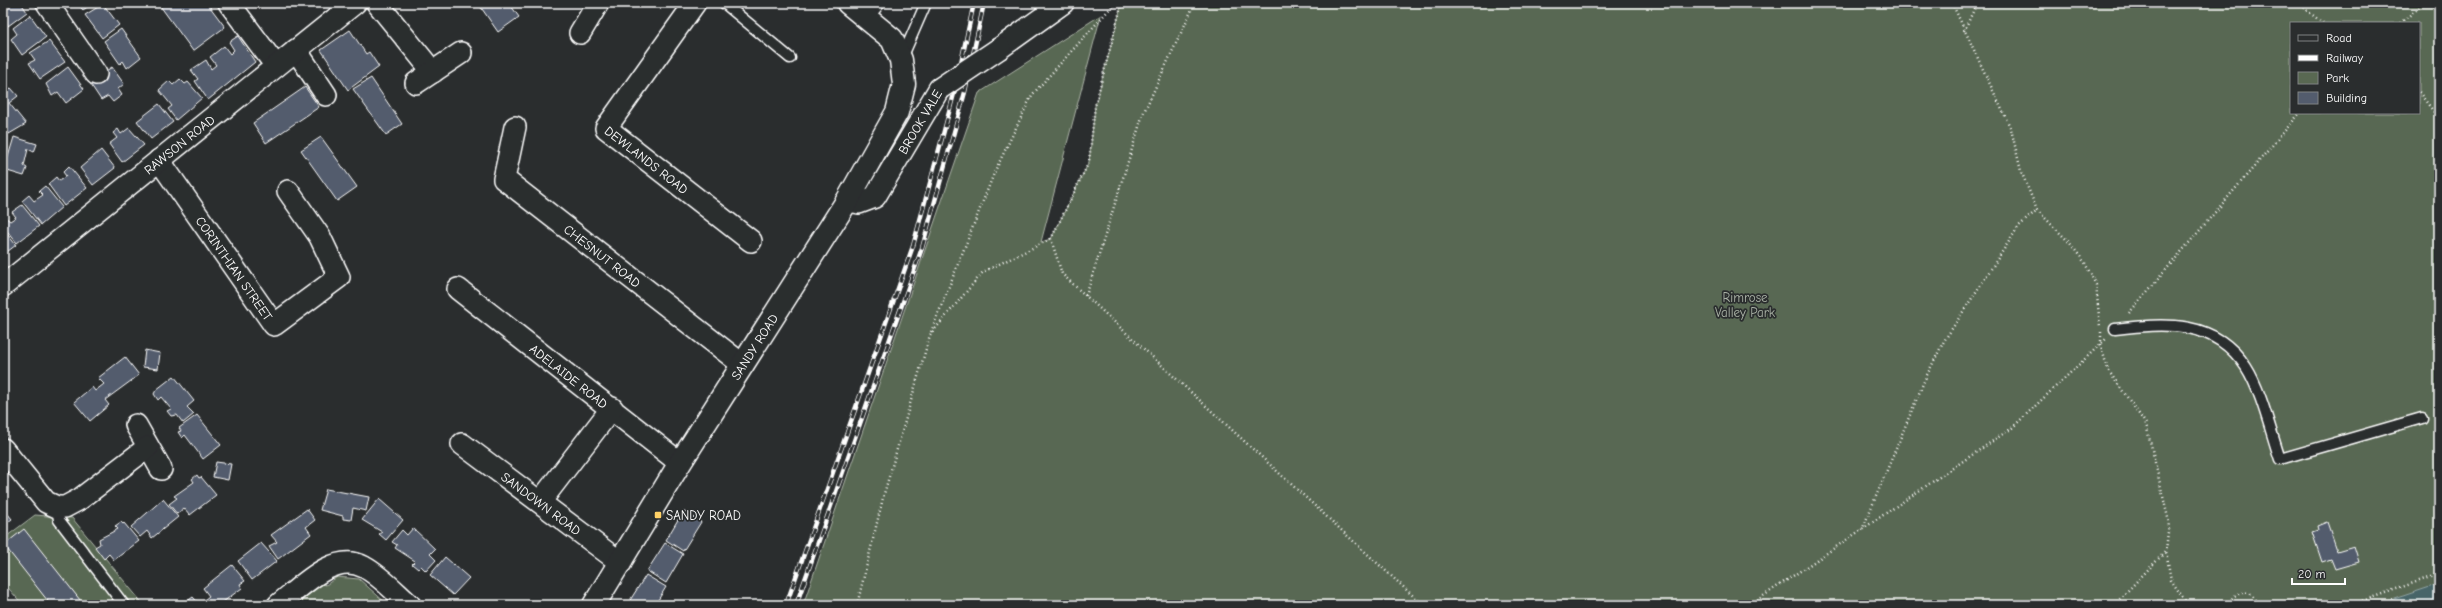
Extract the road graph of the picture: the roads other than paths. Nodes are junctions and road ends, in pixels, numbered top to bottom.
1 (47, 3) edge
2 (229, 3) edge
3 (355, 3) edge
4 (377, 3) edge
5 (598, 3) edge
6 (695, 3) edge
7 (724, 3) edge
8 (848, 3) edge
9 (926, 3) edge
10 (1063, 3) edge
11 (873, 11) edge
12 (580, 33) dead end
13 (296, 50) junction
14 (461, 53) dead end
15 (790, 58) dead end
16 (901, 60) junction
17 (276, 66) junction
18 (96, 74) dead end
19 (326, 95) dead end
20 (516, 127) dead end
21 (159, 160) junction
22 (288, 191) dead end
23 (847, 201) junction
24 (751, 241) dead end
25 (3, 286) edge
26 (458, 289) dead end
27 (2115, 329) road end
28 (743, 365) junction
29 (612, 408) junction
30 (2422, 418) dead end
31 (136, 425) dead end
32 (462, 444) dead end
33 (148, 446) junction
34 (3, 448) edge
35 (680, 463) junction
36 (162, 469) dead end
37 (540, 502) junction
38 (56, 507) junction
39 (620, 563) junction
40 (407, 604) edge
41 (124, 605) edge
42 (278, 605) edge
43 (594, 605) edge

1 - 18 street
2 - 17 street
3 - 13 street, RAWSON ROAD
4 - 14 street
5 - 12 street
6 - 24 street, DEWLANDS ROAD
7 - 15 lane
8 - 11 main road
9 - 16 lane
10 - 23 street, BROOK VALE, bridge
11 - 16 main road
13 - 17 street, RAWSON ROAD
13 - 19 street
16 - 23 main road, SANDY ROAD
17 - 21 street, RAWSON ROAD
20 - 28 street, CHESNUT ROAD
21 - 22 street, CORINTHIAN STREET
21 - 25 street, RAWSON ROAD
23 - 28 main road, SANDY ROAD
26 - 29 street, ADELAIDE ROAD
27 - 30 lane
28 - 35 main road, SANDY ROAD
29 - 35 street, ADELAIDE ROAD
29 - 37 street
31 - 33 street
32 - 37 street, SANDOWN ROAD
33 - 36 street
33 - 38 street
34 - 38 street
35 - 39 main road, SANDY ROAD
37 - 39 street, SANDOWN ROAD
38 - 41 lane
39 - 43 main road, SANDY ROAD
40 - 42 street

